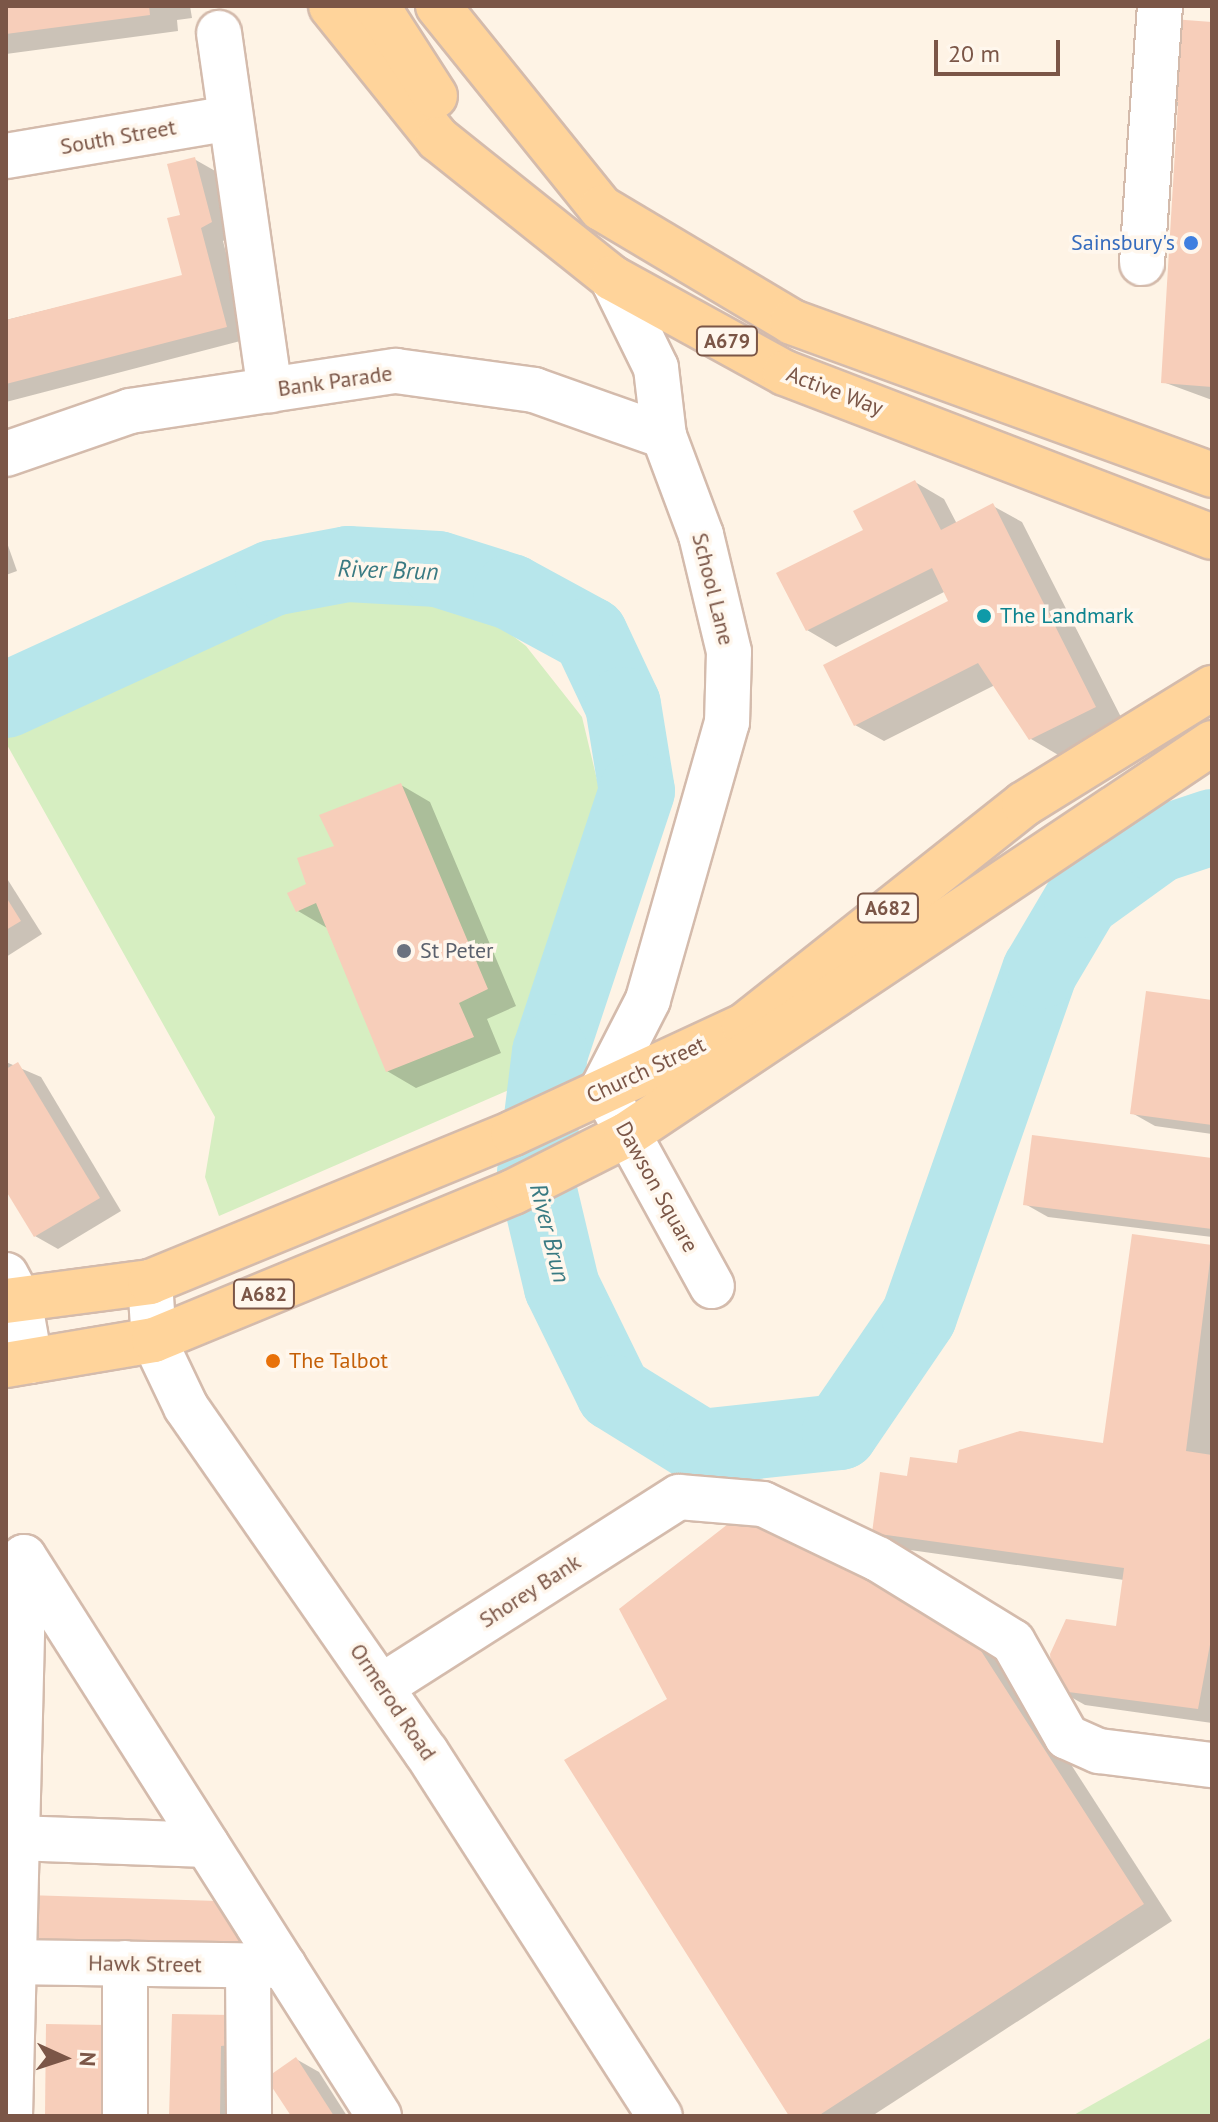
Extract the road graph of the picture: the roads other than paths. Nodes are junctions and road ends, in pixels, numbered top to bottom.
1 (331, 6) edge
2 (377, 6) edge
3 (1160, 6) edge
4 (454, 18) edge
5 (219, 33) dead end
6 (230, 118) junction
7 (6, 156) edge
8 (491, 181) junction
9 (1142, 263) dead end
10 (612, 278) junction
11 (270, 390) junction
12 (664, 436) junction
13 (6, 454) edge
14 (1212, 475) edge
15 (1212, 537) edge
16 (1212, 688) edge
17 (1212, 743) edge
18 (603, 1088) junction
19 (626, 1135) junction
20 (150, 1282) junction
21 (712, 1286) dead end
22 (10, 1291) edge
23 (154, 1340) junction
24 (18, 1363) edge
25 (15, 1557) edge
26 (382, 1686) junction
27 (1212, 1765) edge
28 (15, 1838) junction
29 (207, 1845) junction
30 (9, 1962) edge
31 (125, 1963) junction
32 (266, 1966) junction
33 (10, 2116) edge
34 (125, 2116) edge
35 (249, 2116) edge
36 (379, 2116) edge
37 (660, 2116) edge

1 - 8 main road, Active Way / A679
2 - 8 main road, A679
3 - 9 street
4 - 14 main road, A679
5 - 6 street
6 - 7 street, South Street
6 - 11 street
8 - 10 main road, Active Way / A679
10 - 12 street, School Lane
10 - 15 main road, Active Way / A679
11 - 12 street, Bank Parade
11 - 13 street, Bank Parade
12 - 18 street, School Lane
16 - 18 main road, Church Street / A682
17 - 19 main road, Church Street / A682
18 - 19 street, Dawson Square
18 - 20 main road, Church Street / A682
19 - 21 street, Dawson Square
19 - 23 main road, Church Street / A682
20 - 22 main road, Church Street / A682
20 - 23 street, Ormerod Road
22 - 24 street
23 - 24 main road, Church Street / A682
23 - 26 street, Ormerod Road
25 - 28 street
25 - 29 street
26 - 27 street, Shorey Bank
26 - 37 street, Ormerod Road
28 - 29 street
28 - 30 street
29 - 32 street
30 - 31 street, Hawk Street
30 - 33 street
31 - 32 street, Hawk Street
31 - 34 street
32 - 35 street
32 - 36 street

